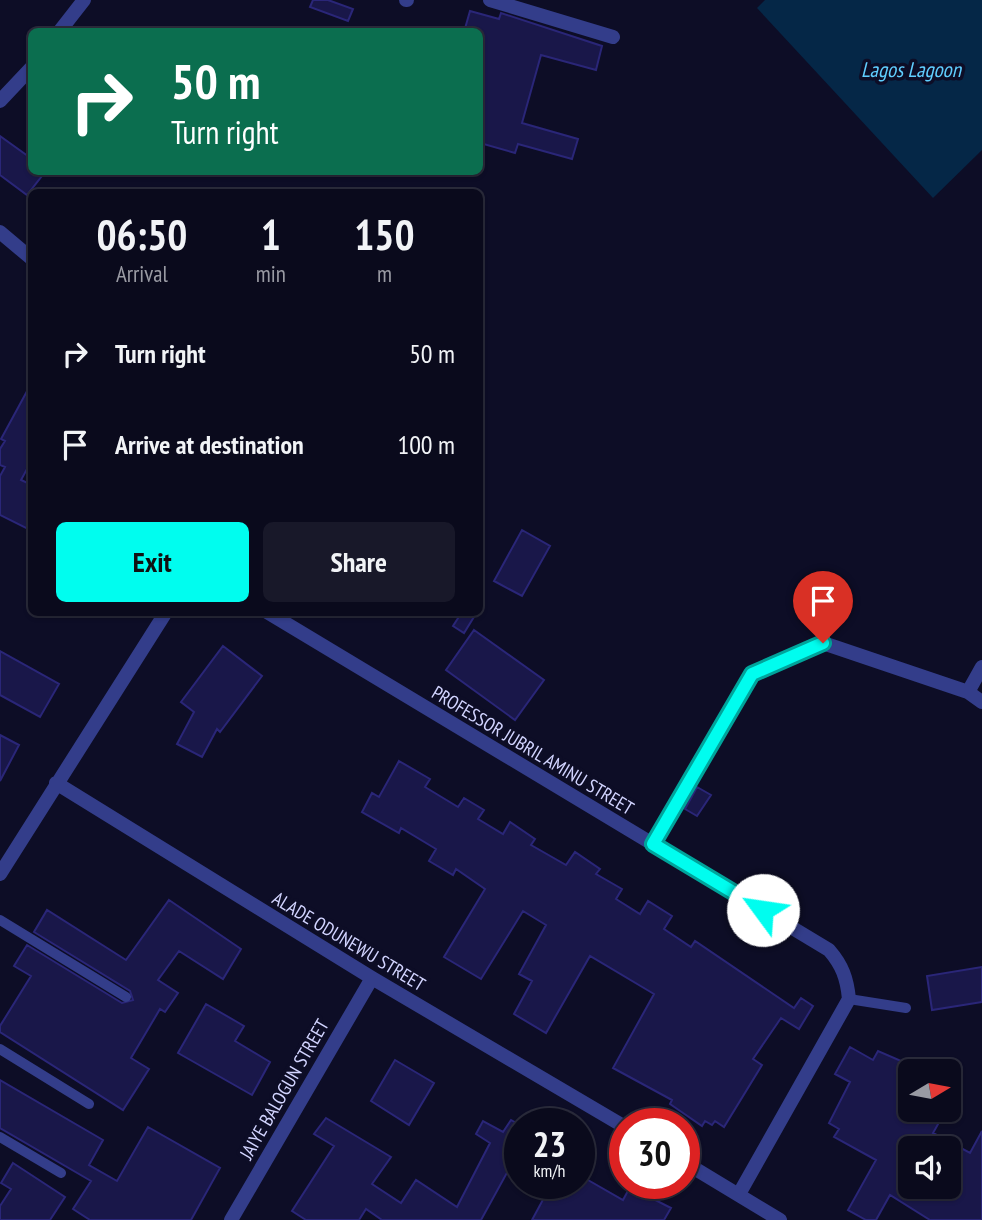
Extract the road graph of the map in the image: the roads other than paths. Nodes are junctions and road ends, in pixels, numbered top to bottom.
1 (84, 0) edge
2 (490, 0) edge
3 (62, 28) edge
4 (613, 37) dead end
5 (28, 71) edge
6 (0, 101) edge
7 (0, 232) edge
8 (28, 256) edge
9 (163, 616) edge
10 (274, 616) edge
11 (982, 667) edge
12 (968, 692) junction
13 (982, 702) edge
14 (56, 783) junction
15 (653, 844) junction
16 (0, 874) edge
17 (0, 920) edge
18 (372, 978) junction
19 (126, 997) dead end
20 (849, 999) junction
21 (906, 1008) dead end
22 (0, 1049) edge
23 (89, 1104) dead end
24 (609, 1118) edge
25 (0, 1137) edge
26 (700, 1171) edge
27 (61, 1173) dead end
28 (738, 1194) junction
29 (231, 1220) edge
30 (780, 1220) edge

1 - 3 street
2 - 4 street
5 - 6 street
7 - 8 street
9 - 14 street
10 - 15 street, PROFESSOR JUBRIL AMINU STREET
11 - 12 street
12 - 13 street
12 - 15 street
14 - 16 street
14 - 18 street, ALADE ODUNEWU STREET
15 - 20 street, PROFESSOR JUBRIL AMINU STREET
17 - 19 lane
18 - 24 street, ALADE ODUNEWU STREET
18 - 29 street, JAIYE BALOGUN STREET
20 - 21 lane
20 - 28 street
22 - 23 lane
25 - 27 lane
26 - 28 street
28 - 30 street

